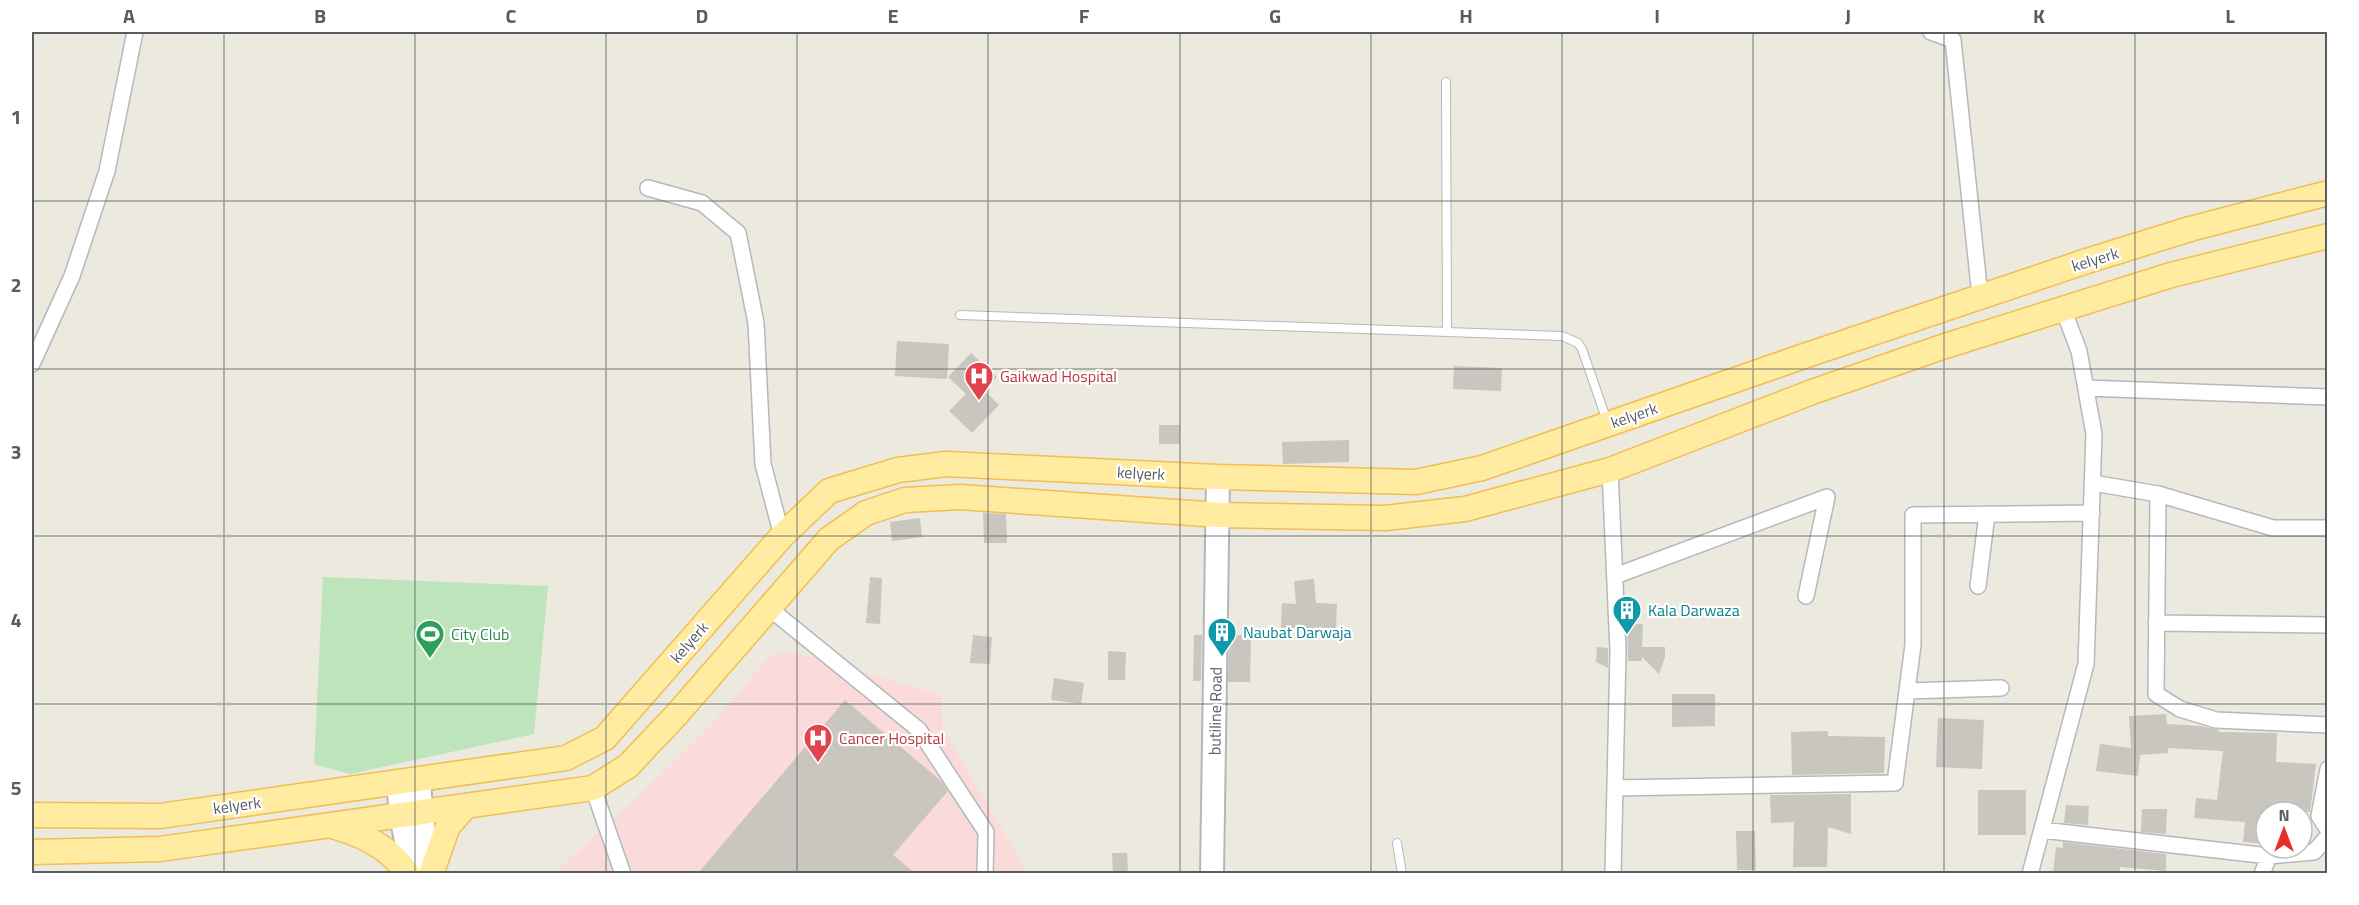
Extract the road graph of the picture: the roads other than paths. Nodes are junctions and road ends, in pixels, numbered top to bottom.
1 (135, 32) edge
2 (1931, 32) edge
3 (1446, 82) dead end
4 (648, 188) dead end
5 (2328, 193) edge
6 (2328, 236) edge
7 (2161, 238) junction
8 (2171, 275) junction
9 (1980, 296) junction
10 (2063, 309) junction
11 (960, 315) dead end
12 (1447, 331) junction
13 (32, 364) edge
14 (2086, 388) junction
15 (2328, 397) edge
16 (1608, 424) junction
17 (1610, 470) junction
18 (1218, 477) junction
19 (2093, 483) junction
20 (2158, 494) junction
21 (2091, 513) junction
22 (1987, 514) junction
23 (1219, 515) junction
24 (2328, 528) edge
25 (782, 536) junction
26 (1615, 576) junction
27 (1978, 586) dead end
28 (1806, 596) dead end
29 (769, 608) junction
30 (2156, 623) junction
31 (2328, 625) edge
32 (2001, 688) dead end
33 (1907, 691) junction
34 (2328, 725) edge
35 (2328, 769) edge
36 (409, 781) junction
37 (593, 788) junction
38 (1615, 788) junction
39 (466, 806) junction
40 (411, 814) junction
41 (32, 815) edge
42 (125, 816) junction
43 (329, 825) junction
44 (2042, 830) junction
45 (2328, 830) edge
46 (2328, 836) edge
47 (1397, 843) dead end
48 (125, 850) junction
49 (32, 852) edge
50 (2314, 852) edge
51 (2254, 854) edge
52 (410, 873) edge
53 (431, 873) edge
54 (623, 873) edge
55 (985, 873) edge
56 (1212, 873) edge
57 (1402, 873) edge
58 (1613, 873) edge
59 (2030, 873) edge

1 - 13 street
2 - 9 street
3 - 12 lane
4 - 25 street
5 - 7 main road, kelyerk
6 - 8 main road
7 - 8 main road
7 - 9 main road, kelyerk
8 - 10 main road
9 - 16 main road, kelyerk
10 - 14 street
10 - 17 main road
11 - 12 lane
12 - 16 lane
14 - 15 street
14 - 19 street
16 - 18 main road, kelyerk
17 - 23 main road
17 - 26 street
18 - 23 street, butiline Road
18 - 25 main road, kelyerk
19 - 20 street
19 - 21 street
20 - 24 street
20 - 30 street
21 - 22 street
21 - 44 street
22 - 27 street
22 - 33 street
23 - 29 main road
23 - 56 street, butiline Road
25 - 36 main road, kelyerk
26 - 28 street
26 - 38 street
29 - 37 main road
29 - 55 street
30 - 31 street
30 - 34 street
32 - 33 street
33 - 38 street
35 - 45 street
36 - 40 street
36 - 42 main road, kelyerk
37 - 39 main road
37 - 54 street
38 - 58 street
39 - 40 main road
39 - 53 main road
40 - 43 main road
40 - 52 street
40 - 53 street
41 - 42 main road, kelyerk
42 - 48 main road
43 - 48 main road
43 - 52 main road
44 - 51 street
44 - 59 street
46 - 50 street
47 - 57 lane
48 - 49 main road

